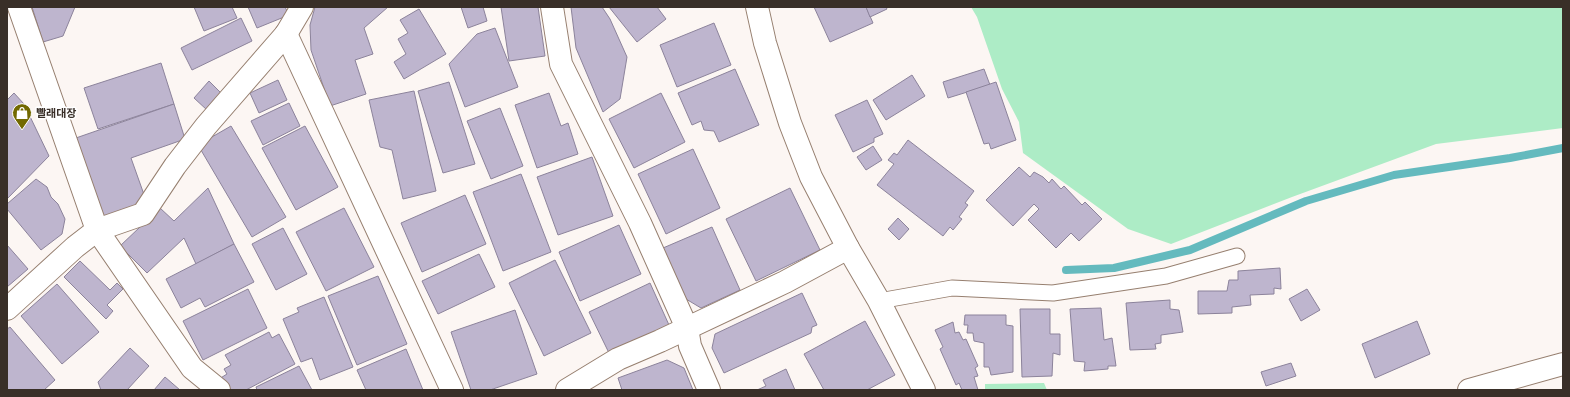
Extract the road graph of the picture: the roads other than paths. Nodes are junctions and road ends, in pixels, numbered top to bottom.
1 (19, 7) edge
2 (302, 7) edge
3 (552, 7) edge
4 (757, 7) edge
5 (286, 34) junction
6 (97, 230) junction
7 (848, 248) junction
8 (1237, 256) dead end
9 (879, 301) junction
10 (7, 309) edge
11 (687, 328) junction
12 (1563, 364) edge
13 (219, 390) edge
14 (452, 390) edge
15 (567, 390) edge
16 (709, 390) edge
17 (924, 390) edge
18 (1469, 390) edge

1 - 6 street
2 - 5 street
3 - 11 street
4 - 7 street
5 - 6 street
5 - 14 street
6 - 10 street
6 - 13 street
7 - 9 street
7 - 11 street
8 - 9 lane
9 - 17 street
11 - 15 street
11 - 16 street
12 - 18 street

